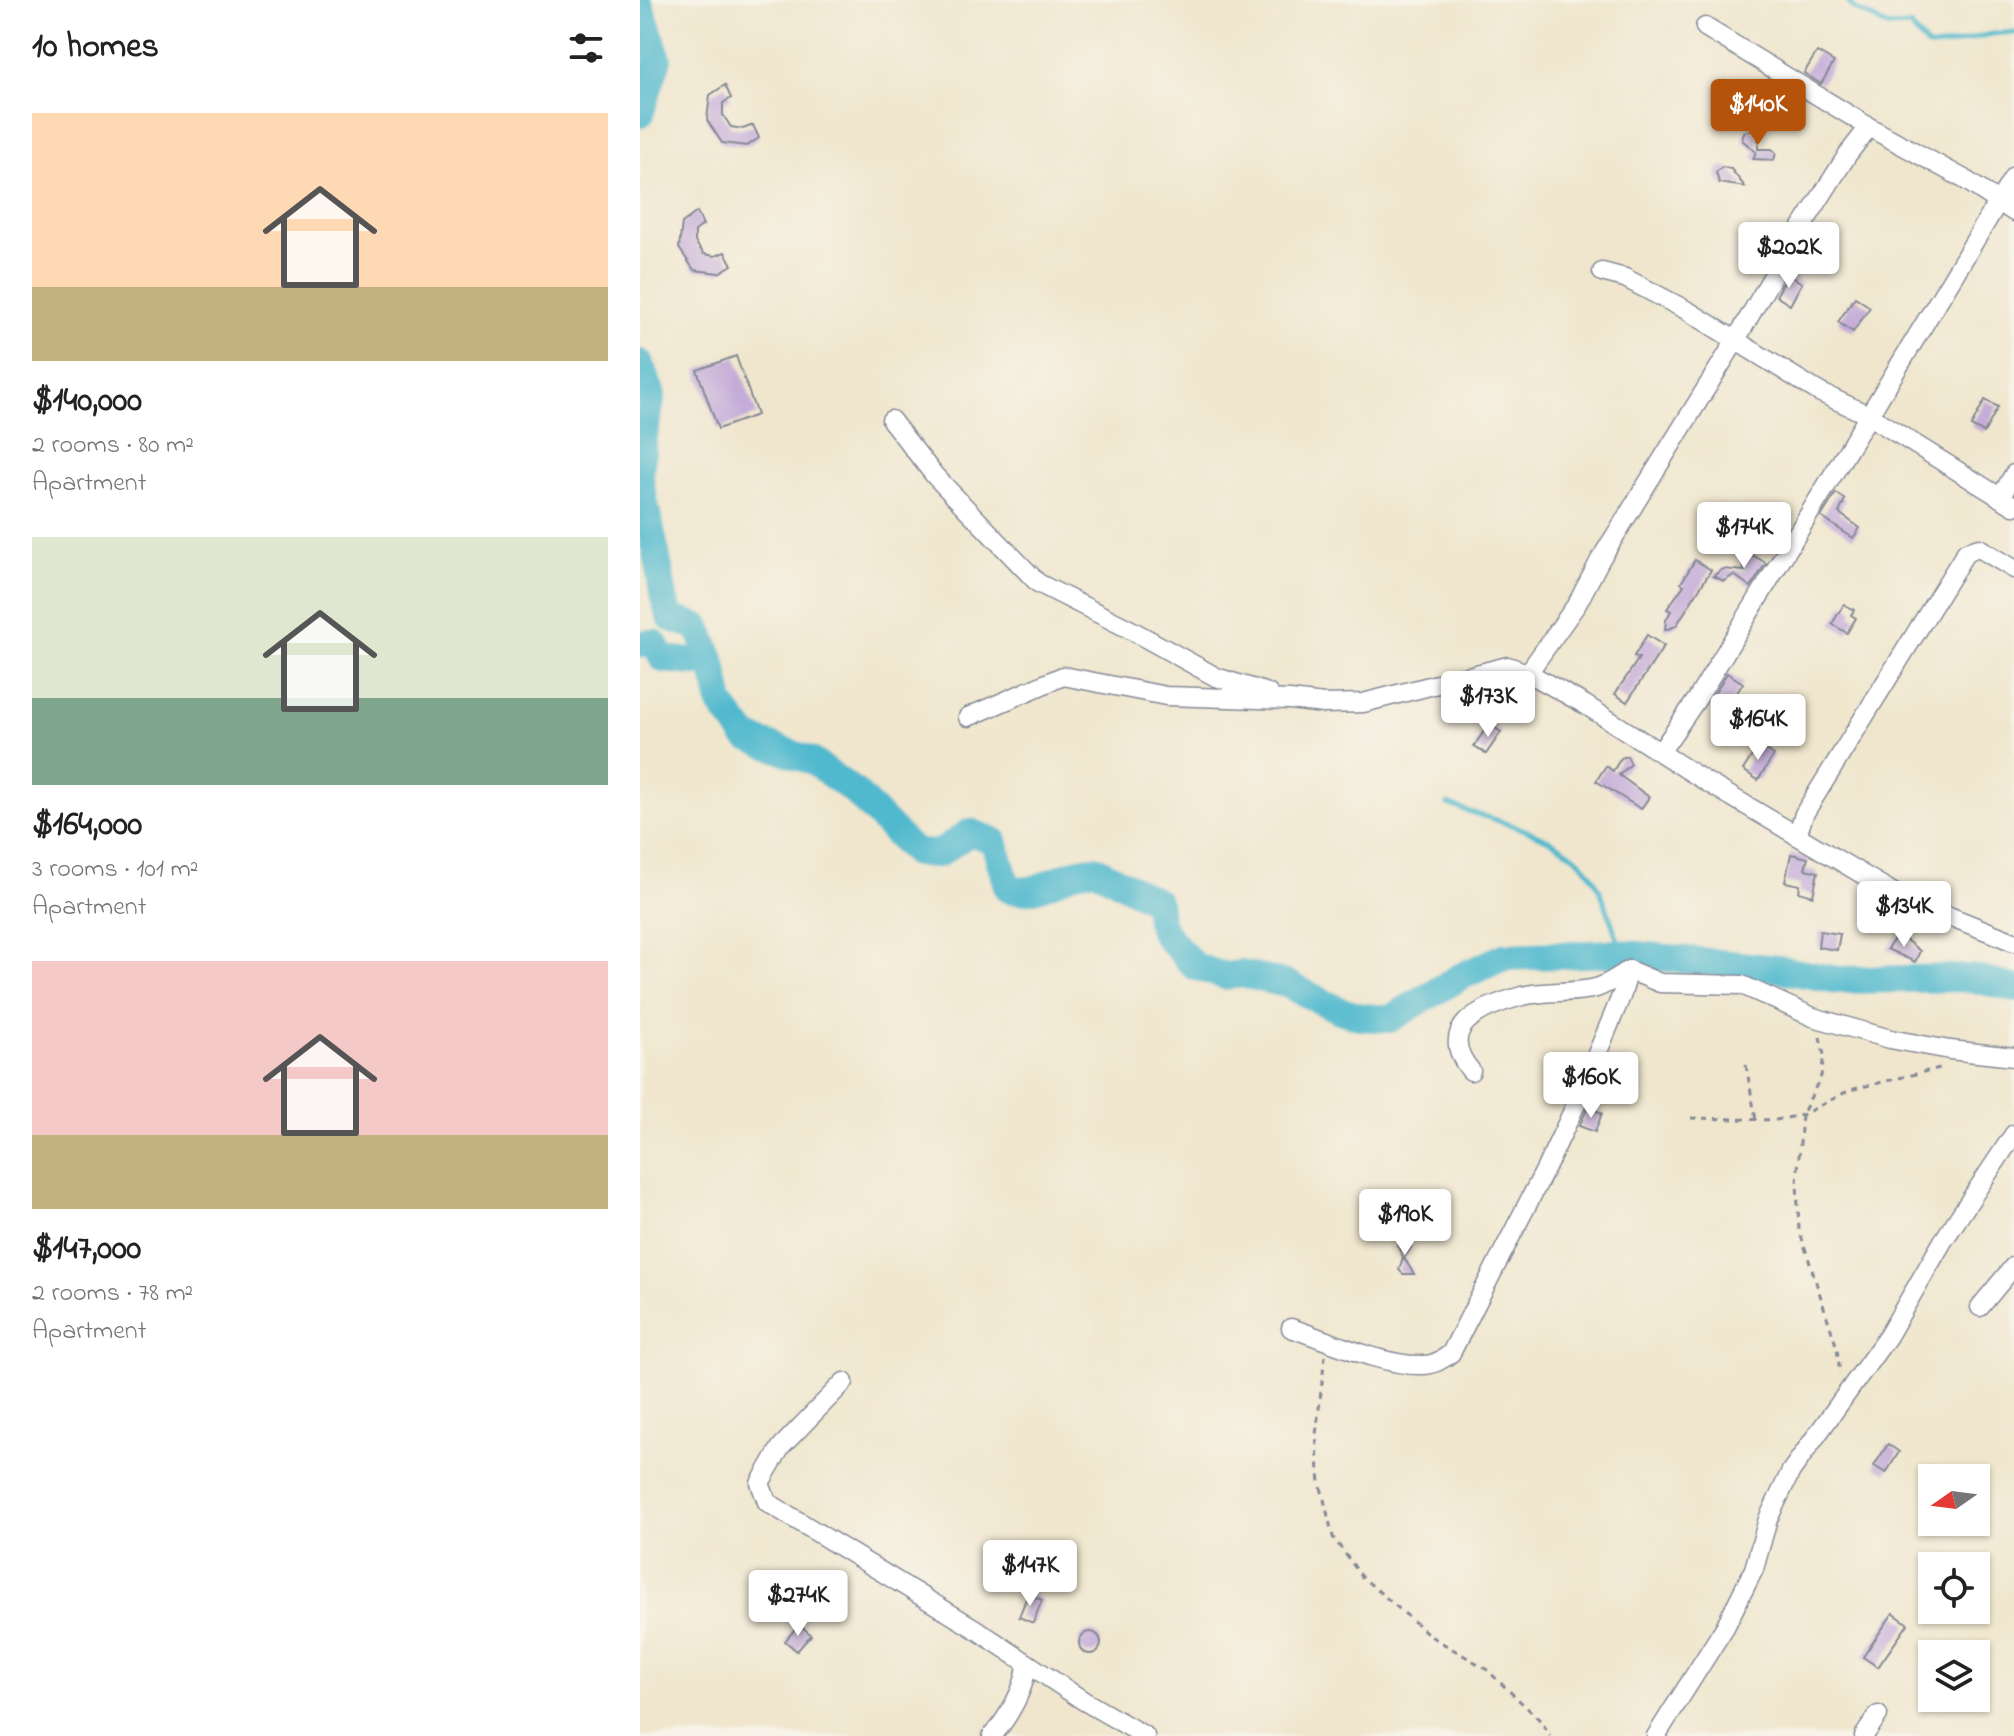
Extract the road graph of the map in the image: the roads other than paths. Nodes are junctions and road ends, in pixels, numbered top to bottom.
1 (1705, 27) dead end
2 (1869, 127) junction
3 (2014, 176) edge
4 (1998, 201) junction
5 (2014, 212) edge
6 (1602, 272) dead end
7 (1736, 340) junction
8 (1868, 415) junction
9 (891, 420) dead end
10 (2014, 474) edge
11 (2007, 502) edge
12 (2014, 569) edge
13 (1528, 673) junction
14 (1290, 700) junction
15 (968, 717) dead end
16 (1661, 751) junction
17 (1797, 836) junction
18 (2014, 942) edge
19 (1629, 970) junction
20 (2014, 1057) edge
21 (1471, 1071) dead end
22 (2014, 1134) edge
23 (2014, 1266) edge
24 (1980, 1307) dead end
25 (1291, 1328) dead end
26 (844, 1382) dead end
27 (1027, 1663) junction
28 (1878, 1715) dead end
29 (992, 1736) edge
30 (1145, 1736) edge
31 (1656, 1736) edge
32 (1864, 1736) edge

1 - 2 street
2 - 4 street
2 - 7 street
3 - 4 street
4 - 5 street
4 - 8 street
6 - 7 street
7 - 8 street
7 - 13 street
8 - 11 street
8 - 16 street
9 - 14 street
10 - 11 street
12 - 17 street
13 - 14 street
13 - 16 street
14 - 15 street
16 - 17 street
17 - 18 street
19 - 20 street
19 - 21 street
19 - 25 street
22 - 31 street
23 - 24 street
26 - 27 street
27 - 29 street
27 - 30 street
28 - 32 street

